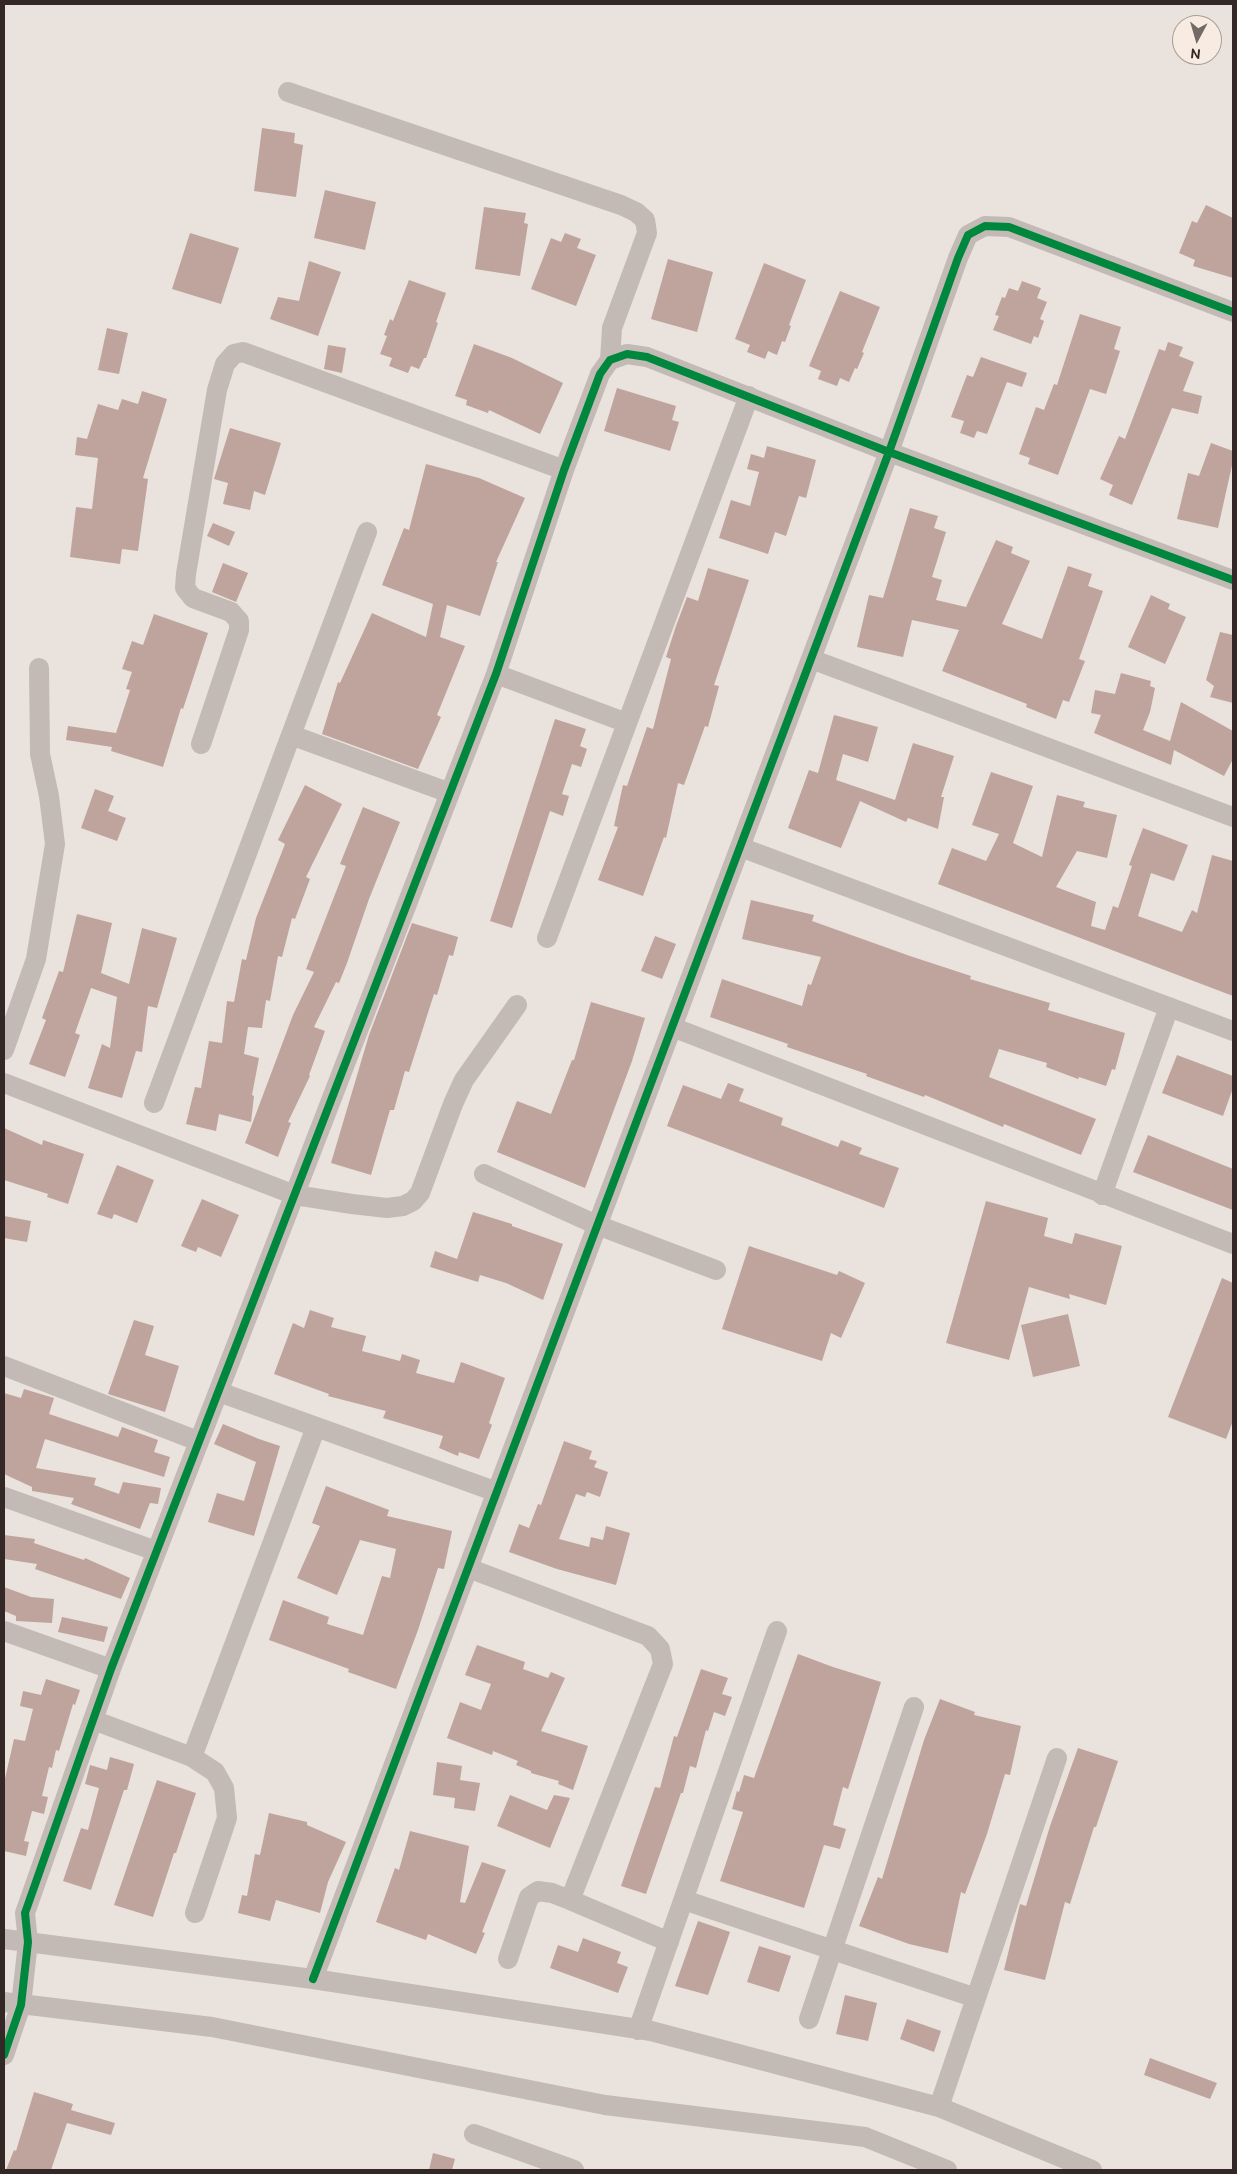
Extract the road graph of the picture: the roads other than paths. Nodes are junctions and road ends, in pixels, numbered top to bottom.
1 (288, 92) dead end
2 (1233, 312) edge
3 (610, 360) junction
4 (748, 396) junction
5 (889, 452) junction
6 (564, 470) junction
7 (367, 532) dead end
8 (1233, 580) edge
9 (811, 659) junction
10 (39, 668) dead end
11 (496, 674) junction
12 (628, 722) junction
13 (292, 735) junction
14 (201, 744) dead end
15 (450, 793) junction
16 (1233, 817) edge
17 (740, 846) junction
18 (547, 938) dead end
19 (517, 1005) dead end
20 (1169, 1007) junction
21 (672, 1027) junction
22 (1233, 1031) edge
23 (4, 1050) edge
24 (4, 1083) edge
25 (154, 1103) dead end
26 (484, 1174) dead end
27 (295, 1195) junction
28 (1102, 1195) junction
29 (597, 1225) junction
30 (1233, 1244) edge
31 (716, 1270) dead end
32 (4, 1366) edge
33 (219, 1392) junction
34 (316, 1427) junction
35 (198, 1441) junction
36 (497, 1492) junction
37 (4, 1497) edge
38 (156, 1551) junction
39 (468, 1568) junction
40 (4, 1631) edge
41 (777, 1632) dead end
42 (111, 1669) junction
43 (914, 1707) dead end
44 (93, 1720) junction
45 (192, 1756) junction
46 (1057, 1758) dead end
47 (570, 1900) junction
48 (684, 1900) junction
49 (195, 1913) dead end
50 (4, 1938) edge
51 (28, 1942) junction
52 (669, 1942) junction
53 (832, 1950) junction
54 (508, 1959) dead end
55 (313, 1979) junction
56 (976, 1998) junction
57 (12, 2004) edge
58 (808, 2019) dead end
59 (638, 2030) junction
60 (4, 2055) edge
61 (939, 2107) junction
62 (474, 2134) dead end
63 (570, 2170) edge
64 (947, 2170) edge
65 (1092, 2170) edge

1 - 3 street
2 - 5 street
3 - 4 street
3 - 6 street
4 - 5 street
4 - 12 street
5 - 8 street
5 - 9 street
6 - 11 street
6 - 14 street
7 - 13 street
9 - 16 street
9 - 17 street
10 - 23 street
11 - 12 street
11 - 15 street
12 - 18 street
13 - 15 street
13 - 25 street
15 - 27 street
17 - 20 street
17 - 21 street
19 - 27 street
20 - 22 street
20 - 28 street
21 - 28 street
21 - 29 street
24 - 27 street
26 - 29 street
27 - 33 street
28 - 30 street
29 - 31 street
29 - 36 street
32 - 35 street
33 - 34 street
33 - 35 street
34 - 36 street
34 - 45 street
35 - 38 street
36 - 39 street
37 - 38 street
38 - 42 street
39 - 47 street
39 - 55 street
40 - 42 street
41 - 48 street
42 - 44 street
43 - 53 street
44 - 45 street
44 - 51 street
45 - 49 street
46 - 56 street
47 - 52 street
47 - 54 street
48 - 52 street
48 - 53 street
50 - 51 street
51 - 55 street
51 - 57 street
52 - 59 street
53 - 56 street
53 - 58 street
55 - 59 street
56 - 61 street
57 - 60 street
57 - 64 street
59 - 61 street
61 - 65 street
62 - 63 street

